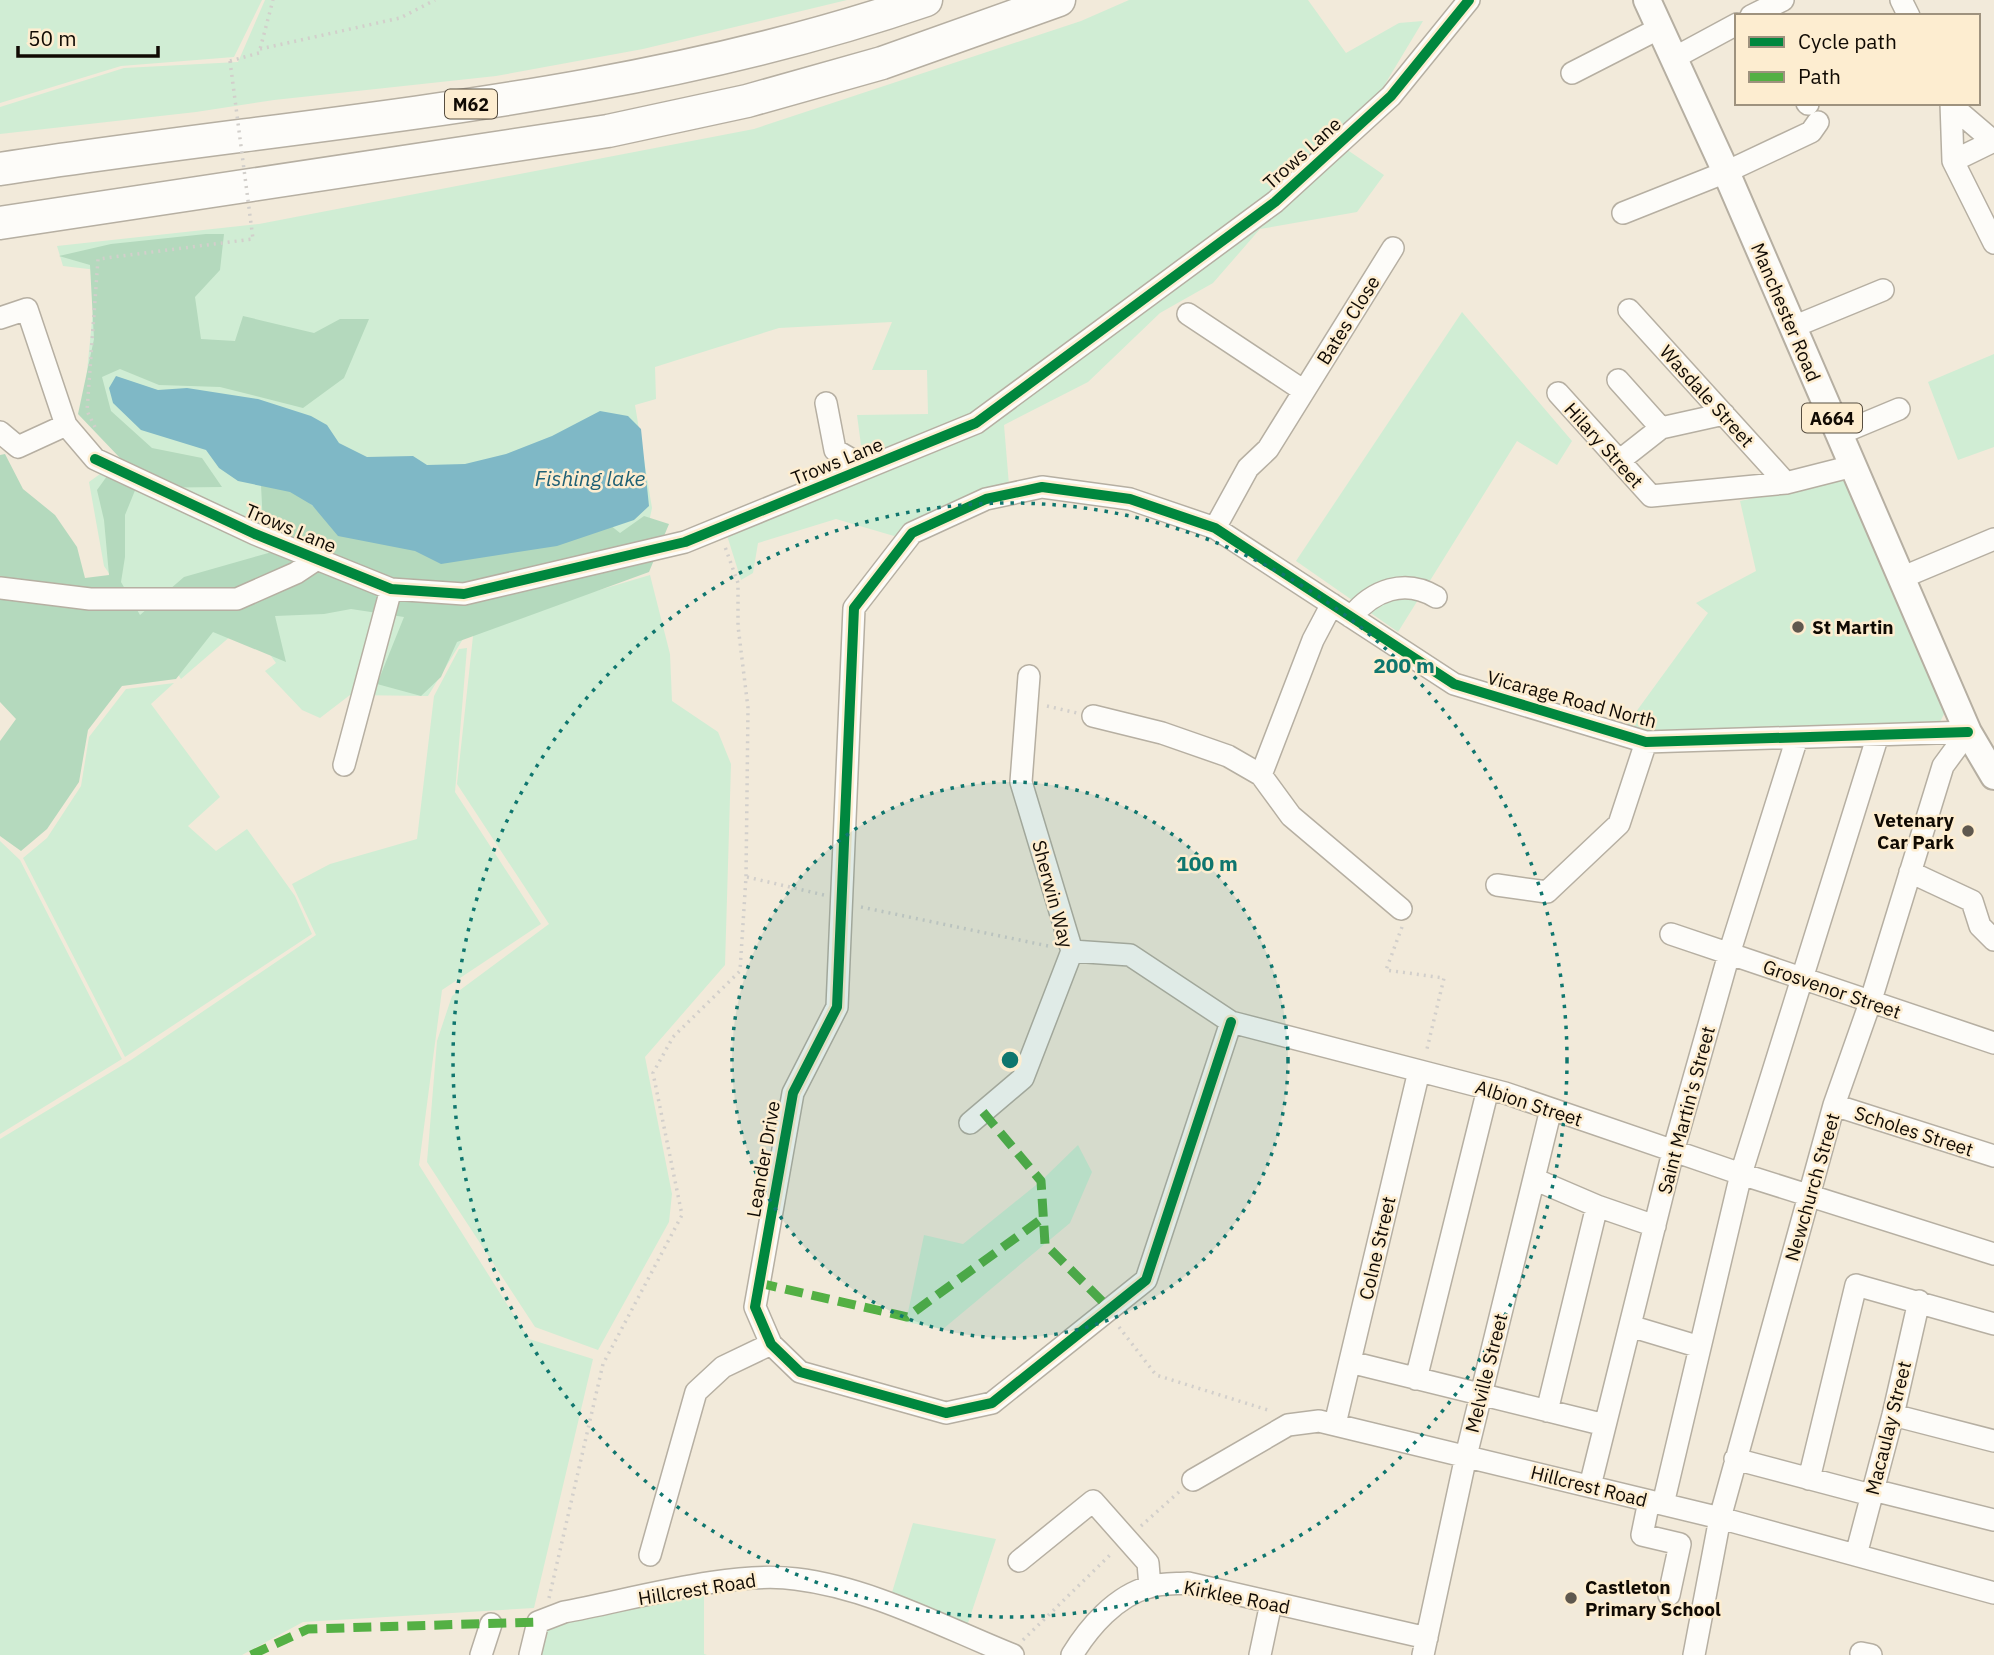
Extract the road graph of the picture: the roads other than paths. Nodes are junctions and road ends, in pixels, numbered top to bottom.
1 (926, 0) edge
2 (1059, 0) edge
3 (1469, 0) edge
4 (1647, 0) edge
5 (1783, 0) edge
6 (1758, 10) edge
7 (1735, 25) edge
8 (1660, 28) junction
9 (1674, 58) junction
10 (1572, 73) dead end
11 (1951, 105) edge
12 (1952, 105) edge
13 (1811, 110) edge
14 (1994, 141) edge
15 (1953, 161) junction
16 (3, 169) edge
17 (1726, 172) junction
18 (232, 187) junction
19 (1623, 213) dead end
20 (0, 223) edge
21 (0, 234) edge
22 (1994, 243) edge
23 (1393, 248) dead end
24 (1883, 290) dead end
25 (1629, 310) dead end
26 (1188, 314) dead end
27 (0, 318) edge
28 (1793, 327) junction
29 (1618, 380) dead end
30 (1304, 391) junction
31 (1558, 393) dead end
32 (826, 403) dead end
33 (1899, 409) dead end
34 (1724, 414) junction
35 (66, 425) junction
36 (1661, 428) junction
37 (0, 432) edge
38 (1839, 434) junction
39 (1619, 461) junction
40 (1853, 466) junction
41 (866, 468) junction
42 (1786, 483) junction
43 (1215, 528) junction
44 (1994, 539) edge
45 (317, 559) junction
46 (1901, 578) junction
47 (0, 588) edge
48 (391, 589) junction
49 (1436, 597) dead end
50 (1332, 604) junction
51 (1351, 617) junction
52 (1029, 676) dead end
53 (1093, 716) road end
54 (1968, 732) junction
55 (1878, 735) junction
56 (1797, 738) junction
57 (1646, 742) junction
58 (344, 765) dead end
59 (1261, 775) junction
60 (1994, 776) edge
61 (1910, 872) junction
62 (1497, 885) dead end
63 (1401, 909) road end
64 (1671, 934) dead end
65 (1994, 940) edge
66 (1072, 951) junction
67 (1729, 954) junction
68 (1804, 980) junction
69 (1870, 1003) junction
70 (1231, 1022) junction
71 (1994, 1043) edge
72 (1419, 1071) junction
73 (1488, 1089) junction
74 (1834, 1105) junction
75 (1551, 1109) junction
76 (970, 1123) dead end
77 (1673, 1152) junction
78 (1994, 1156) edge
79 (1741, 1174) junction
80 (1534, 1179) junction
81 (1810, 1195) junction
82 (1597, 1206) junction
83 (1655, 1226) junction
84 (1994, 1254) edge
85 (1919, 1301) junction
86 (1994, 1324) edge
87 (1630, 1326) junction
88 (771, 1344) junction
89 (1700, 1347) junction
90 (1350, 1362) junction
91 (1416, 1379) junction
92 (1481, 1395) junction
93 (1548, 1411) junction
94 (1893, 1415) junction
95 (1335, 1424) junction
96 (1605, 1425) junction
97 (1994, 1441) edge
98 (1466, 1456) junction
99 (1735, 1459) junction
100 (1809, 1479) junction
101 (1192, 1480) road end
102 (1590, 1486) junction
103 (1872, 1492) junction
104 (1656, 1502) junction
105 (1720, 1518) junction
106 (1994, 1520) edge
107 (650, 1555) dead end
108 (1856, 1555) junction
109 (1019, 1561) dead end
110 (1150, 1587) junction
111 (1994, 1593) edge
112 (1669, 1595) dead end
113 (1271, 1603) junction
114 (491, 1624) dead end
115 (1425, 1647) edge
116 (1011, 1654) edge
117 (481, 1655) edge
118 (530, 1655) edge
119 (1072, 1655) edge
120 (1260, 1655) edge
121 (1694, 1655) edge

1 - 16 highway, M62
2 - 18 highway, M62
3 - 41 street, Trows Lane
4 - 8 main road, Manchester Road / A664
5 - 6 street
7 - 9 street
8 - 9 main road, Manchester Road / A664
8 - 10 street
9 - 17 main road, Manchester Road / A664
11 - 15 street
12 - 14 street
13 - 17 street
14 - 15 street
15 - 22 street
17 - 19 street
17 - 28 main road, Manchester Road / A664
18 - 20 highway, M62
18 - 21 highway, M62
23 - 30 street, Bates Close
24 - 28 street
25 - 34 street, Wasdale Street
26 - 30 street
27 - 35 street
28 - 38 main road, Manchester Road / A664
29 - 36 street
30 - 43 street, Bates Close
31 - 39 street, Hilary Street
32 - 41 street
33 - 38 street
34 - 36 street
34 - 42 street, Wasdale Street
35 - 37 street
35 - 45 street, Trows Lane
36 - 39 street
38 - 40 main road, Manchester Road / A664
39 - 42 street, Hilary Street
40 - 42 street
40 - 46 main road, Manchester Road / A664
41 - 48 street, Trows Lane
43 - 50 street, Vicarage Road North
43 - 88 street, Leander Drive
44 - 46 street
45 - 47 street
45 - 48 street, Trows Lane
46 - 54 main road, Manchester Road / A664
48 - 58 street
49 - 51 street
50 - 51 street, Vicarage Road North
50 - 59 street
51 - 57 street, Vicarage Road North
52 - 66 street, Sherwin Way
53 - 59 street
54 - 55 street, Vicarage Road North
54 - 60 main road, Manchester Road / A664
54 - 61 street, Newchurch Street
55 - 56 street, Vicarage Road North
55 - 68 street
56 - 57 street, Vicarage Road North
56 - 67 street, Saint Martin's Street
57 - 62 street
59 - 63 street
61 - 65 street
61 - 69 street, Newchurch Street
64 - 67 street, Grosvenor Street
66 - 70 street, Albion Street
66 - 76 street, Sherwin Way
67 - 68 street, Grosvenor Street
67 - 77 street, Saint Martin's Street
68 - 69 street, Grosvenor Street
68 - 79 street
69 - 71 street, Grosvenor Street
69 - 74 street, Newchurch Street
70 - 72 street, Albion Street
70 - 88 street, Leander Drive
72 - 73 street, Albion Street
72 - 90 street, Colne Street
73 - 75 street, Albion Street
73 - 91 street
74 - 78 street, Scholes Street
74 - 81 street, Newchurch Street
75 - 77 street, Albion Street
75 - 80 street, Melville Street
77 - 79 street, Albion Street
77 - 83 street, Saint Martin's Street
79 - 81 street, Albion Street
79 - 89 street
80 - 82 street
80 - 92 street, Melville Street
81 - 84 street, Albion Street
81 - 99 street, Newchurch Street
82 - 83 street
82 - 93 street
83 - 87 street, Saint Martin's Street
85 - 86 street
85 - 94 street, Macaulay Street
85 - 100 street
87 - 89 street
87 - 96 street, Saint Martin's Street
88 - 107 street
89 - 104 street
90 - 91 street
90 - 95 street, Colne Street
91 - 92 street
92 - 93 street
92 - 98 street, Melville Street
93 - 96 street
94 - 97 street
94 - 103 street, Macaulay Street
95 - 98 street, Hillcrest Road
95 - 101 street, Hillcrest Road
96 - 102 street, Saint Martin's Street
98 - 102 street, Hillcrest Road
98 - 115 street, Melville Street
99 - 100 street
99 - 105 street, Newchurch Street
100 - 103 street
102 - 104 street, Hillcrest Road
103 - 106 street
103 - 108 street, Macaulay Street
104 - 105 street, Hillcrest Road
104 - 112 street
105 - 108 street, Hillcrest Road
105 - 121 street, Newchurch Street
108 - 111 street, Hillcrest Road
109 - 110 street
110 - 113 street, Kirklee Road
110 - 119 street, Kirklee Road
113 - 115 street, Kirklee Road
113 - 120 street
114 - 117 street
116 - 118 street, Hillcrest Road

